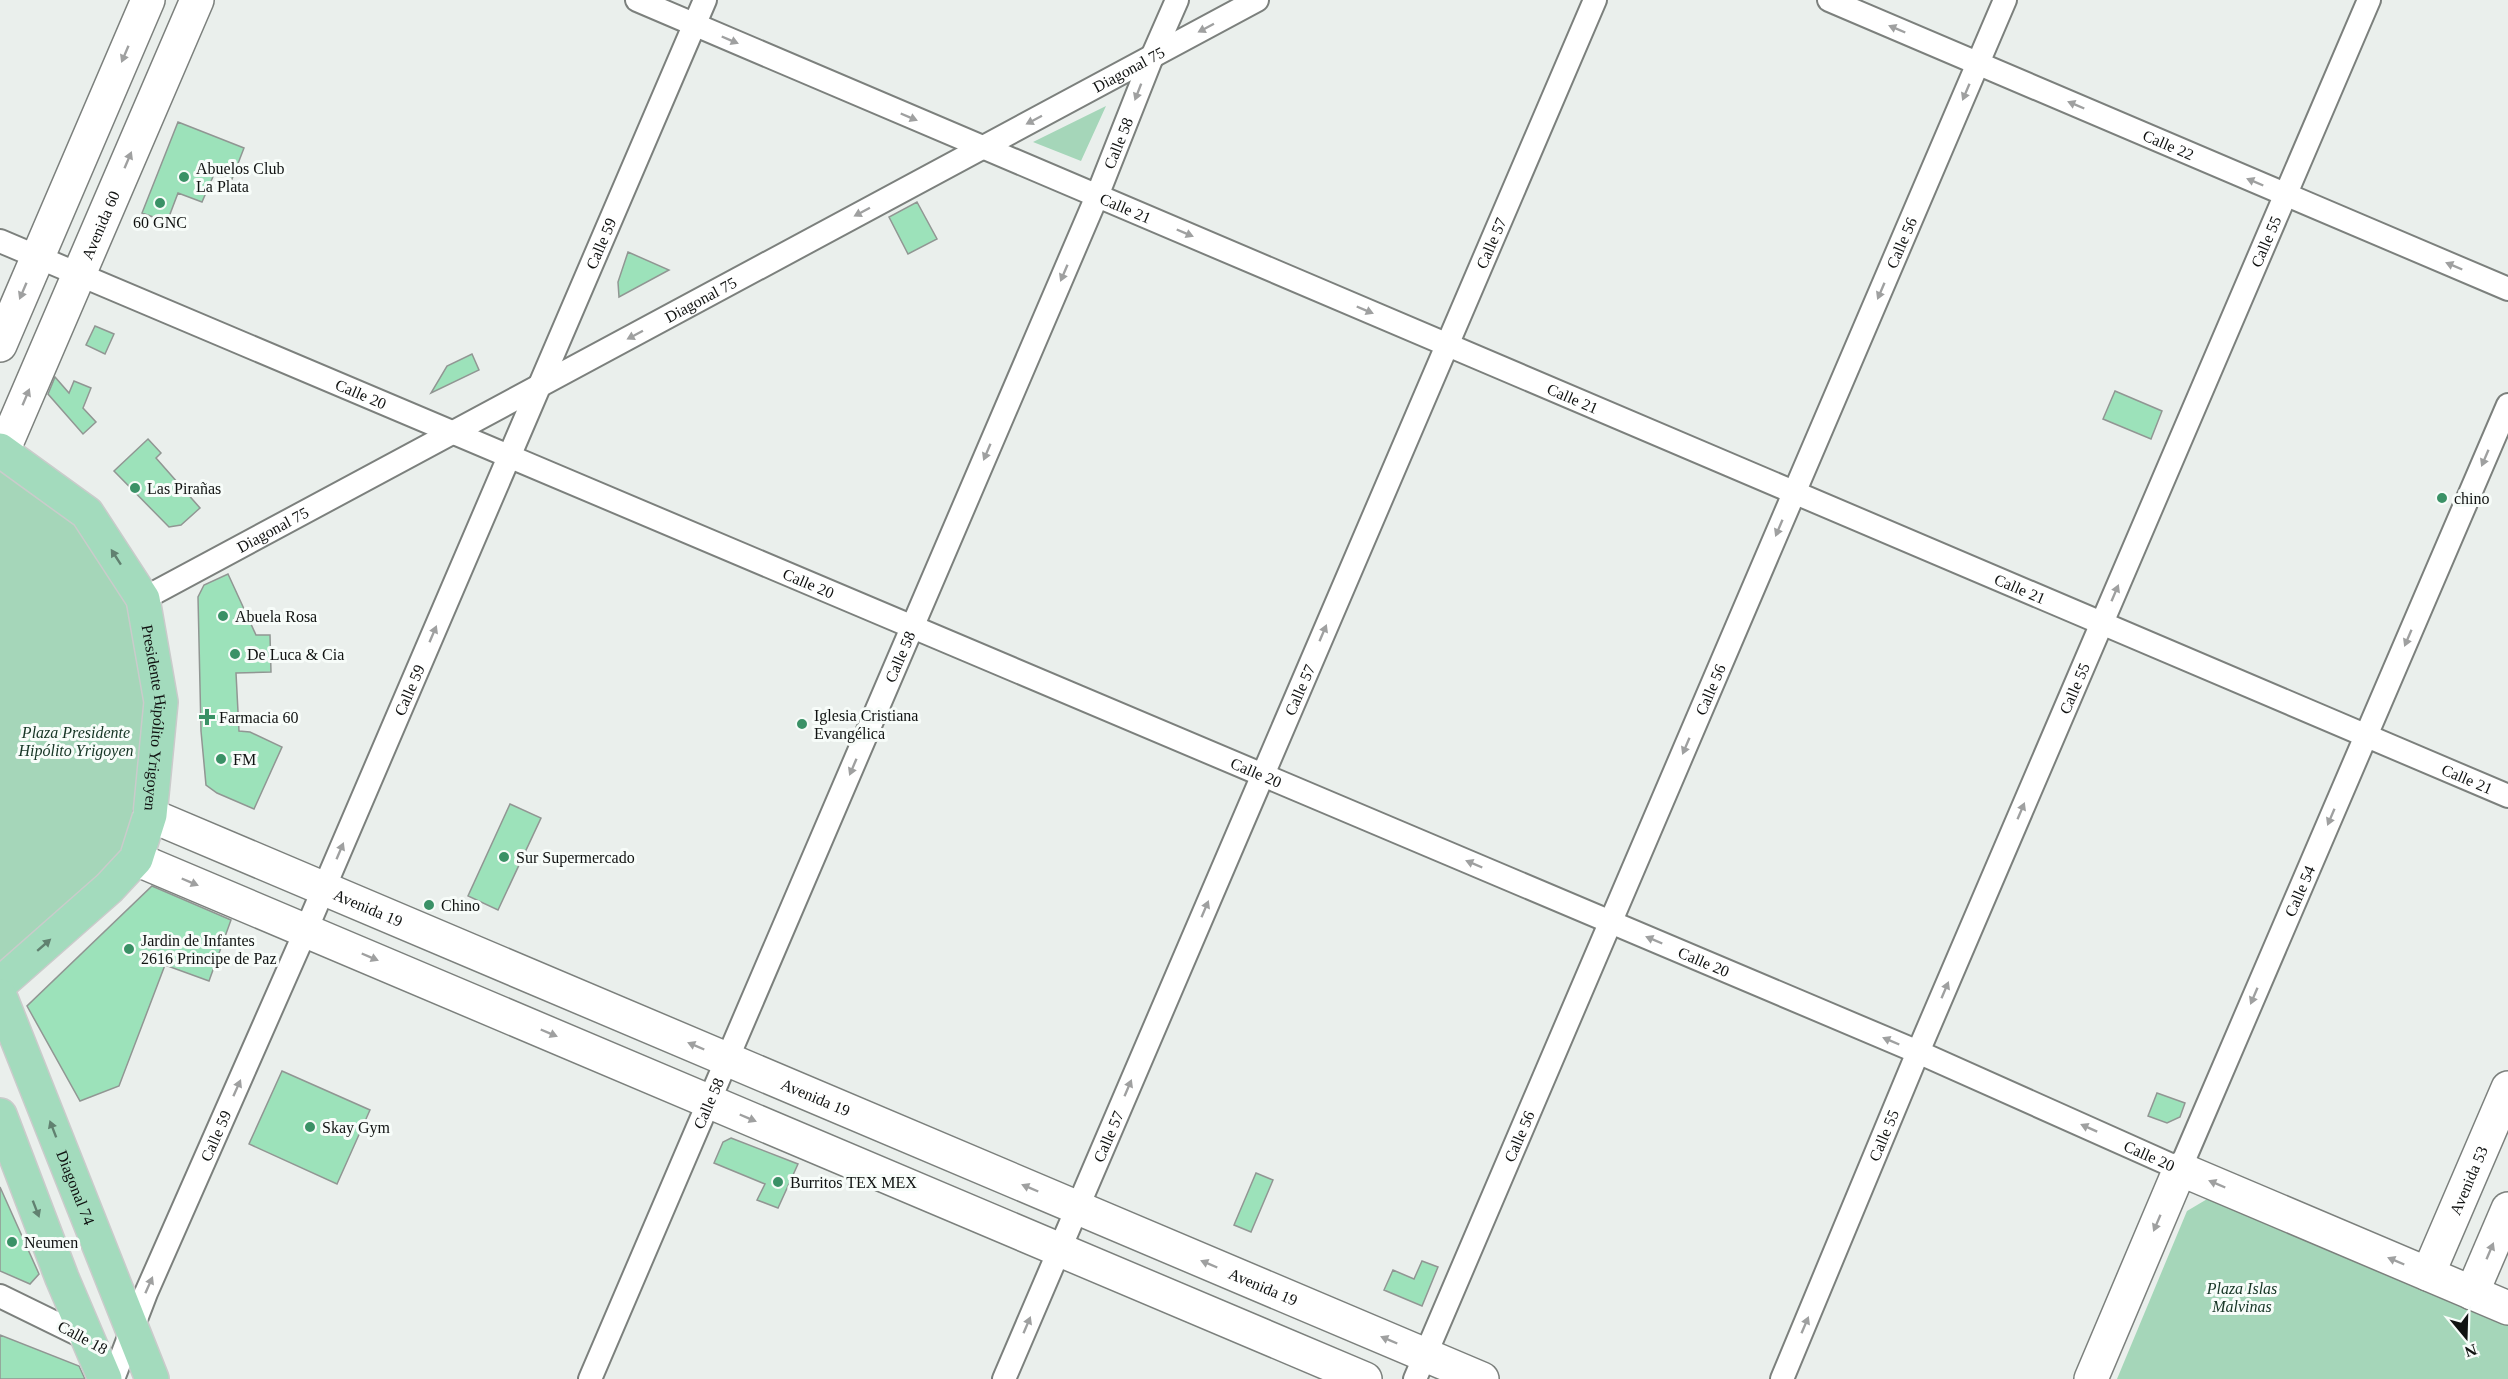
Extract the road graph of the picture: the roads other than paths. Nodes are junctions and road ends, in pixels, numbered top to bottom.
1 (148, 0) edge
2 (197, 0) edge
3 (637, 0) edge
4 (705, 0) edge
5 (1177, 0) edge
6 (1257, 0) edge
7 (1595, 0) edge
8 (1829, 0) edge
9 (2005, 0) edge
10 (2369, 0) edge
11 (694, 24) junction
12 (1152, 57) junction
13 (1978, 63) junction
14 (981, 148) junction
15 (2285, 195) junction
16 (1097, 196) junction
17 (0, 241) edge
18 (38, 257) junction
19 (79, 274) junction
20 (2508, 289) edge
21 (0, 345) edge
22 (1447, 345) junction
23 (538, 387) junction
24 (2508, 405) edge
25 (451, 433) junction
26 (2, 450) edge
27 (509, 456) junction
28 (1794, 493) junction
29 (143, 599) junction
30 (2102, 623) junction
31 (912, 627) junction
32 (2366, 736) junction
33 (1263, 775) junction
34 (2508, 796) edge
35 (150, 816) junction
36 (136, 859) junction
37 (324, 889) junction
38 (1610, 922) junction
39 (306, 930) junction
40 (0, 984) edge
41 (0, 996) edge
42 (1918, 1052) junction
43 (727, 1060) junction
44 (2508, 1088) edge
45 (709, 1101) junction
46 (0, 1115) edge
47 (2181, 1169) junction
48 (1077, 1208) junction
49 (2508, 1209) edge
50 (1059, 1250) junction
51 (2428, 1274) junction
52 (2472, 1293) junction
53 (0, 1296) edge
54 (2508, 1308) edge
55 (89, 1339) junction
56 (137, 1366) edge
57 (1420, 1367) edge
58 (113, 1379) edge
59 (590, 1379) edge
60 (1004, 1379) edge
61 (1365, 1379) edge
62 (1482, 1379) edge
63 (1782, 1379) edge
64 (2091, 1379) edge

1 -> 18 main road
19 -> 2 main road, Avenida 60
3 - 11 street, Calle 21
4 - 11 street, Calle 59
5 - 12 street, Calle 58
6 -> 12 street, Diagonal 75
7 - 22 street, Calle 57
13 -> 8 street, Calle 22
9 - 13 street, Calle 56
10 - 15 street, Calle 55
11 -> 14 street, Calle 21
11 - 23 street, Calle 59
12 -> 14 street, Diagonal 75
12 -> 16 street, Calle 58
15 -> 13 street, Calle 22
13 -> 28 street, Calle 56
14 - 16 street, Calle 21
14 -> 23 street, Diagonal 75
20 -> 15 street, Calle 22
30 -> 15 street, Calle 55
16 -> 22 street, Calle 21
16 -> 31 street, Calle 58
17 - 18 street, Calle 20
18 - 19 street, Calle 20
18 -> 21 main road
19 - 25 street, Calle 20
26 -> 19 main road, Avenida 60
22 - 28 street, Calle 21
33 -> 22 street, Calle 57
23 - 25 street, Diagonal 75
23 - 27 street, Calle 59
24 -> 32 street, Calle 54
25 - 27 street, Calle 20
25 - 29 street, Diagonal 75
29 -> 26 main road, Presidente Hipólito Yrigoyen
27 - 31 street, Calle 20
37 -> 27 street, Calle 59
28 - 30 street, Calle 21
28 -> 38 street, Calle 56
29 - 35 main road, Presidente Hipólito Yrigoyen
30 - 32 street, Calle 21
42 -> 30 street, Calle 55
31 - 33 street, Calle 20
31 -> 43 street, Calle 58
32 - 34 street, Calle 21
32 -> 47 street, Calle 54
38 -> 33 street, Calle 20
48 -> 33 street, Calle 57
35 - 36 main road, Presidente Hipólito Yrigoyen
35 - 37 main road, Avenida 19
36 -> 39 main road
40 -> 36 main road, Presidente Hipólito Yrigoyen
37 - 39 street, Calle 59
43 -> 37 main road, Avenida 19
42 -> 38 street, Calle 20
38 - 57 street, Calle 56
39 -> 45 main road
56 -> 39 street, Calle 59
56 -> 41 main road, Diagonal 74
47 -> 42 street, Calle 20
63 -> 42 street, Calle 55
43 - 45 street, Calle 58
48 -> 43 main road, Avenida 19
44 - 51 main road, Avenida 53
45 -> 50 main road
45 - 59 street, Calle 58
46 -> 55 main road
51 -> 47 main road, Calle 20
47 -> 64 main road, Calle 54
48 - 50 street, Calle 57
57 -> 48 main road, Avenida 19
52 -> 49 main road
60 -> 50 street, Calle 57
50 - 61 main road
51 - 52 main road, Calle 20
52 - 54 main road, Calle 20
53 - 55 street, Calle 18
55 - 56 main road
56 - 58 street, Calle 59
57 - 62 main road, Avenida 19

